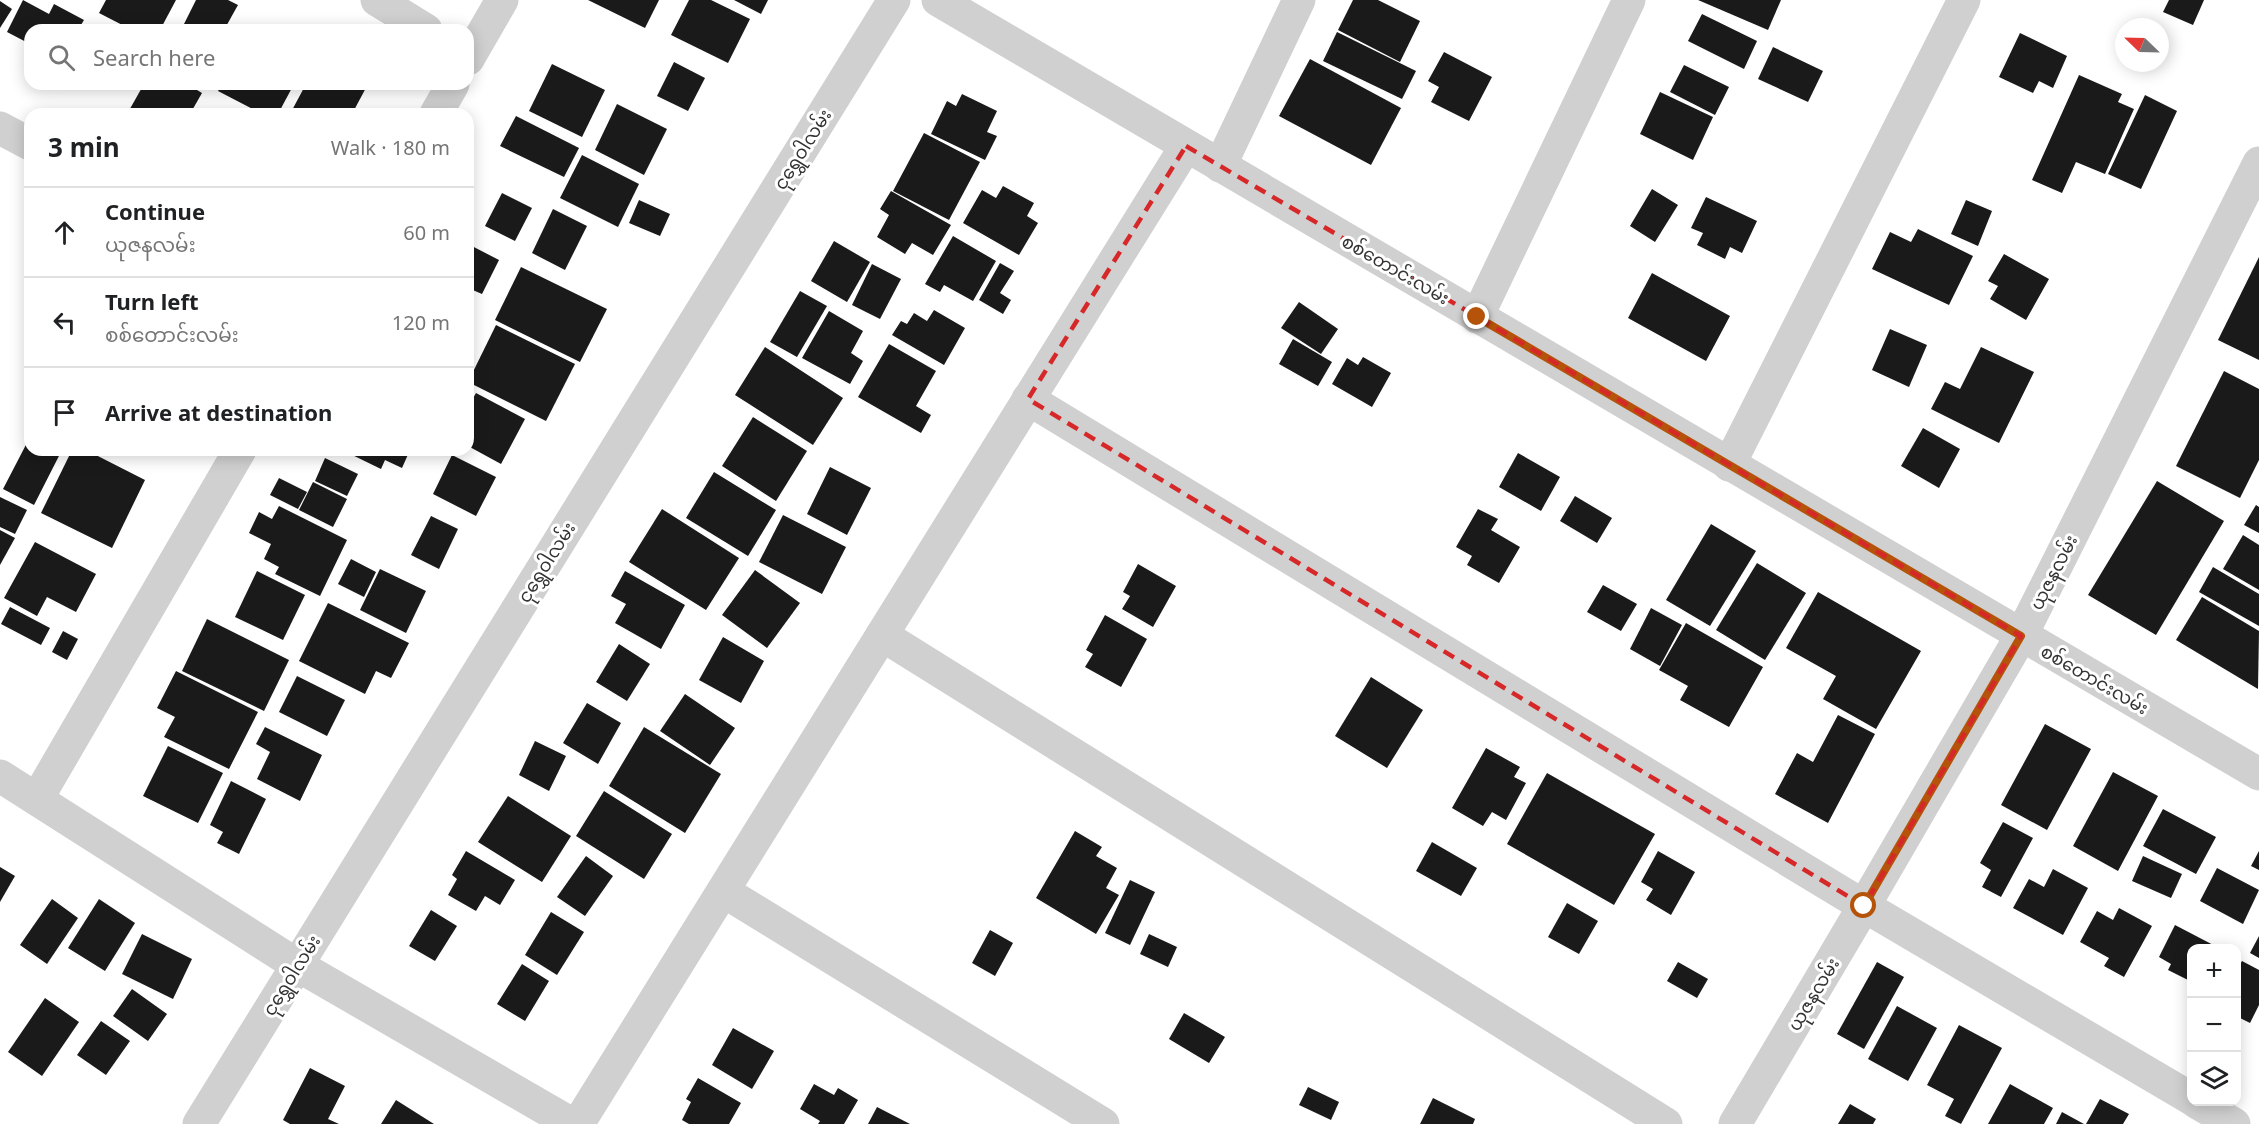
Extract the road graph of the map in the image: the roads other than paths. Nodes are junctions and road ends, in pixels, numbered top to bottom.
1 (377, 0) edge
2 (502, 0) edge
3 (894, 0) edge
4 (938, 0) edge
5 (1299, 0) edge
6 (1629, 0) edge
7 (1964, 0) edge
8 (416, 24) edge
9 (474, 48) edge
10 (450, 90) edge
11 (439, 108) edge
12 (0, 128) edge
13 (24, 141) edge
14 (1186, 146) junction
15 (2259, 163) edge
16 (1220, 166) junction
17 (1477, 317) junction
18 (1028, 399) junction
19 (237, 456) edge
20 (1729, 465) junction
21 (882, 635) junction
22 (2021, 636) junction
23 (2259, 774) edge
24 (0, 776) edge
25 (37, 799) junction
26 (723, 891) junction
27 (1864, 906) junction
28 (297, 965) junction
29 (2187, 1096) edge
30 (2204, 1106) edge
31 (199, 1124) edge
32 (573, 1124) edge
33 (578, 1124) edge
34 (1103, 1124) edge
35 (1666, 1124) edge
36 (1735, 1124) edge
37 (2234, 1124) edge

1 - 8 street
2 - 9 street
3 - 28 street, ငုရွှေဝါလမ်း
4 - 14 street, စစ်တောင်းလမ်း
5 - 16 street
6 - 17 street
7 - 20 street
10 - 11 street
12 - 13 street
14 - 16 street, စစ်တောင်းလမ်း
14 - 18 street
15 - 22 street, ယုဇနလမ်း
16 - 17 street, စစ်တောင်းလမ်း
17 - 20 street, စစ်တောင်းလမ်း
18 - 21 street
18 - 27 street
19 - 25 street
20 - 22 street, စစ်တောင်းလမ်း
21 - 26 street
21 - 35 street
22 - 23 street, စစ်တောင်းလမ်း
22 - 27 street, ယုဇနလမ်း
24 - 25 street
25 - 28 street
26 - 33 street
26 - 34 street
27 - 29 street
27 - 36 street, ယုဇနလမ်း
28 - 31 street, ငုရွှေဝါလမ်း
28 - 32 street
30 - 37 street

